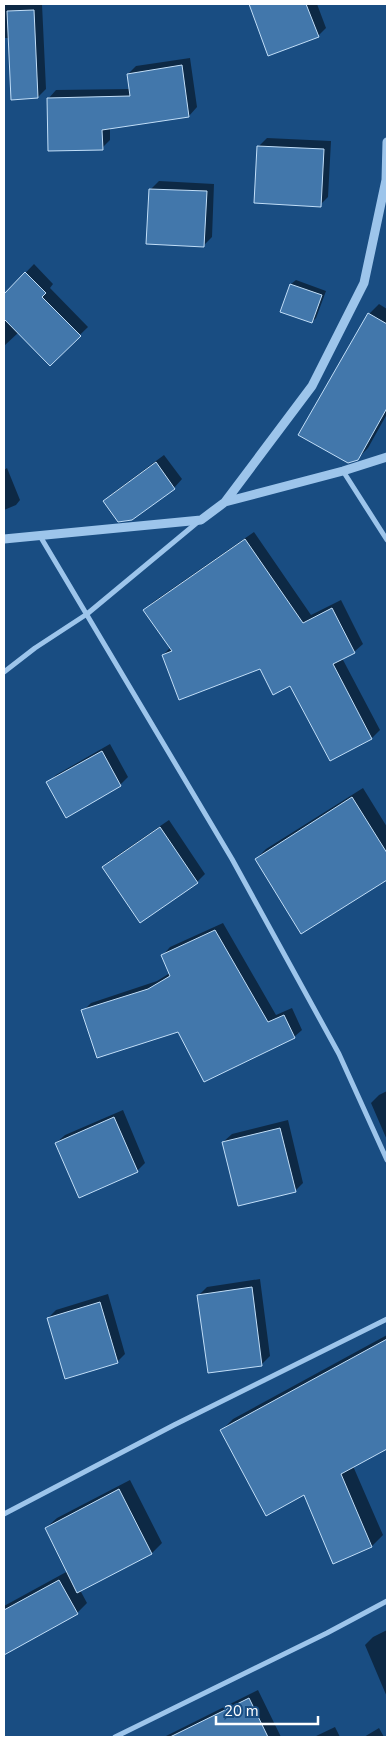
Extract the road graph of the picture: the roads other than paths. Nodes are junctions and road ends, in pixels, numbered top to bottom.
1 (387, 142) edge
2 (387, 457) edge
3 (343, 471) junction
4 (225, 502) junction
5 (201, 520) junction
6 (40, 536) junction
7 (4, 539) edge
8 (387, 540) edge
9 (87, 614) junction
10 (4, 672) edge
11 (387, 1160) edge
12 (387, 1319) edge
13 (4, 1514) edge
14 (387, 1601) edge
15 (115, 1737) edge

1 - 4 street
2 - 3 street
3 - 4 street
3 - 8 street
4 - 5 street
5 - 6 street
5 - 9 street
6 - 7 street
6 - 9 street
9 - 10 street
9 - 11 street
12 - 13 street
14 - 15 street

